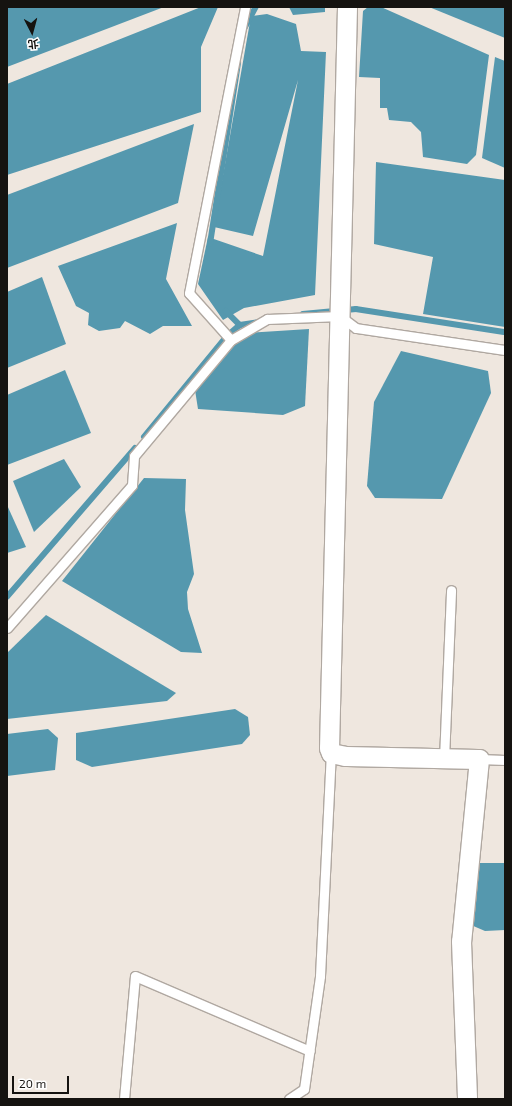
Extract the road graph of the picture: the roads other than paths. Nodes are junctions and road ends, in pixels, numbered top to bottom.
1 (245, 7) edge
2 (348, 7) edge
3 (340, 316) junction
4 (231, 340) junction
5 (505, 350) edge
6 (451, 590) dead end
7 (7, 628) edge
8 (330, 753) junction
9 (444, 759) junction
10 (479, 760) junction
11 (505, 760) edge
12 (310, 1051) junction
13 (124, 1099) edge
14 (289, 1099) edge
15 (467, 1099) edge

1 - 4 lane
2 - 3 street
3 - 4 lane
3 - 5 lane
3 - 8 street
4 - 7 lane
6 - 9 lane
8 - 9 street
8 - 12 lane
9 - 10 street
10 - 11 lane
10 - 15 street
12 - 13 lane
12 - 14 lane

